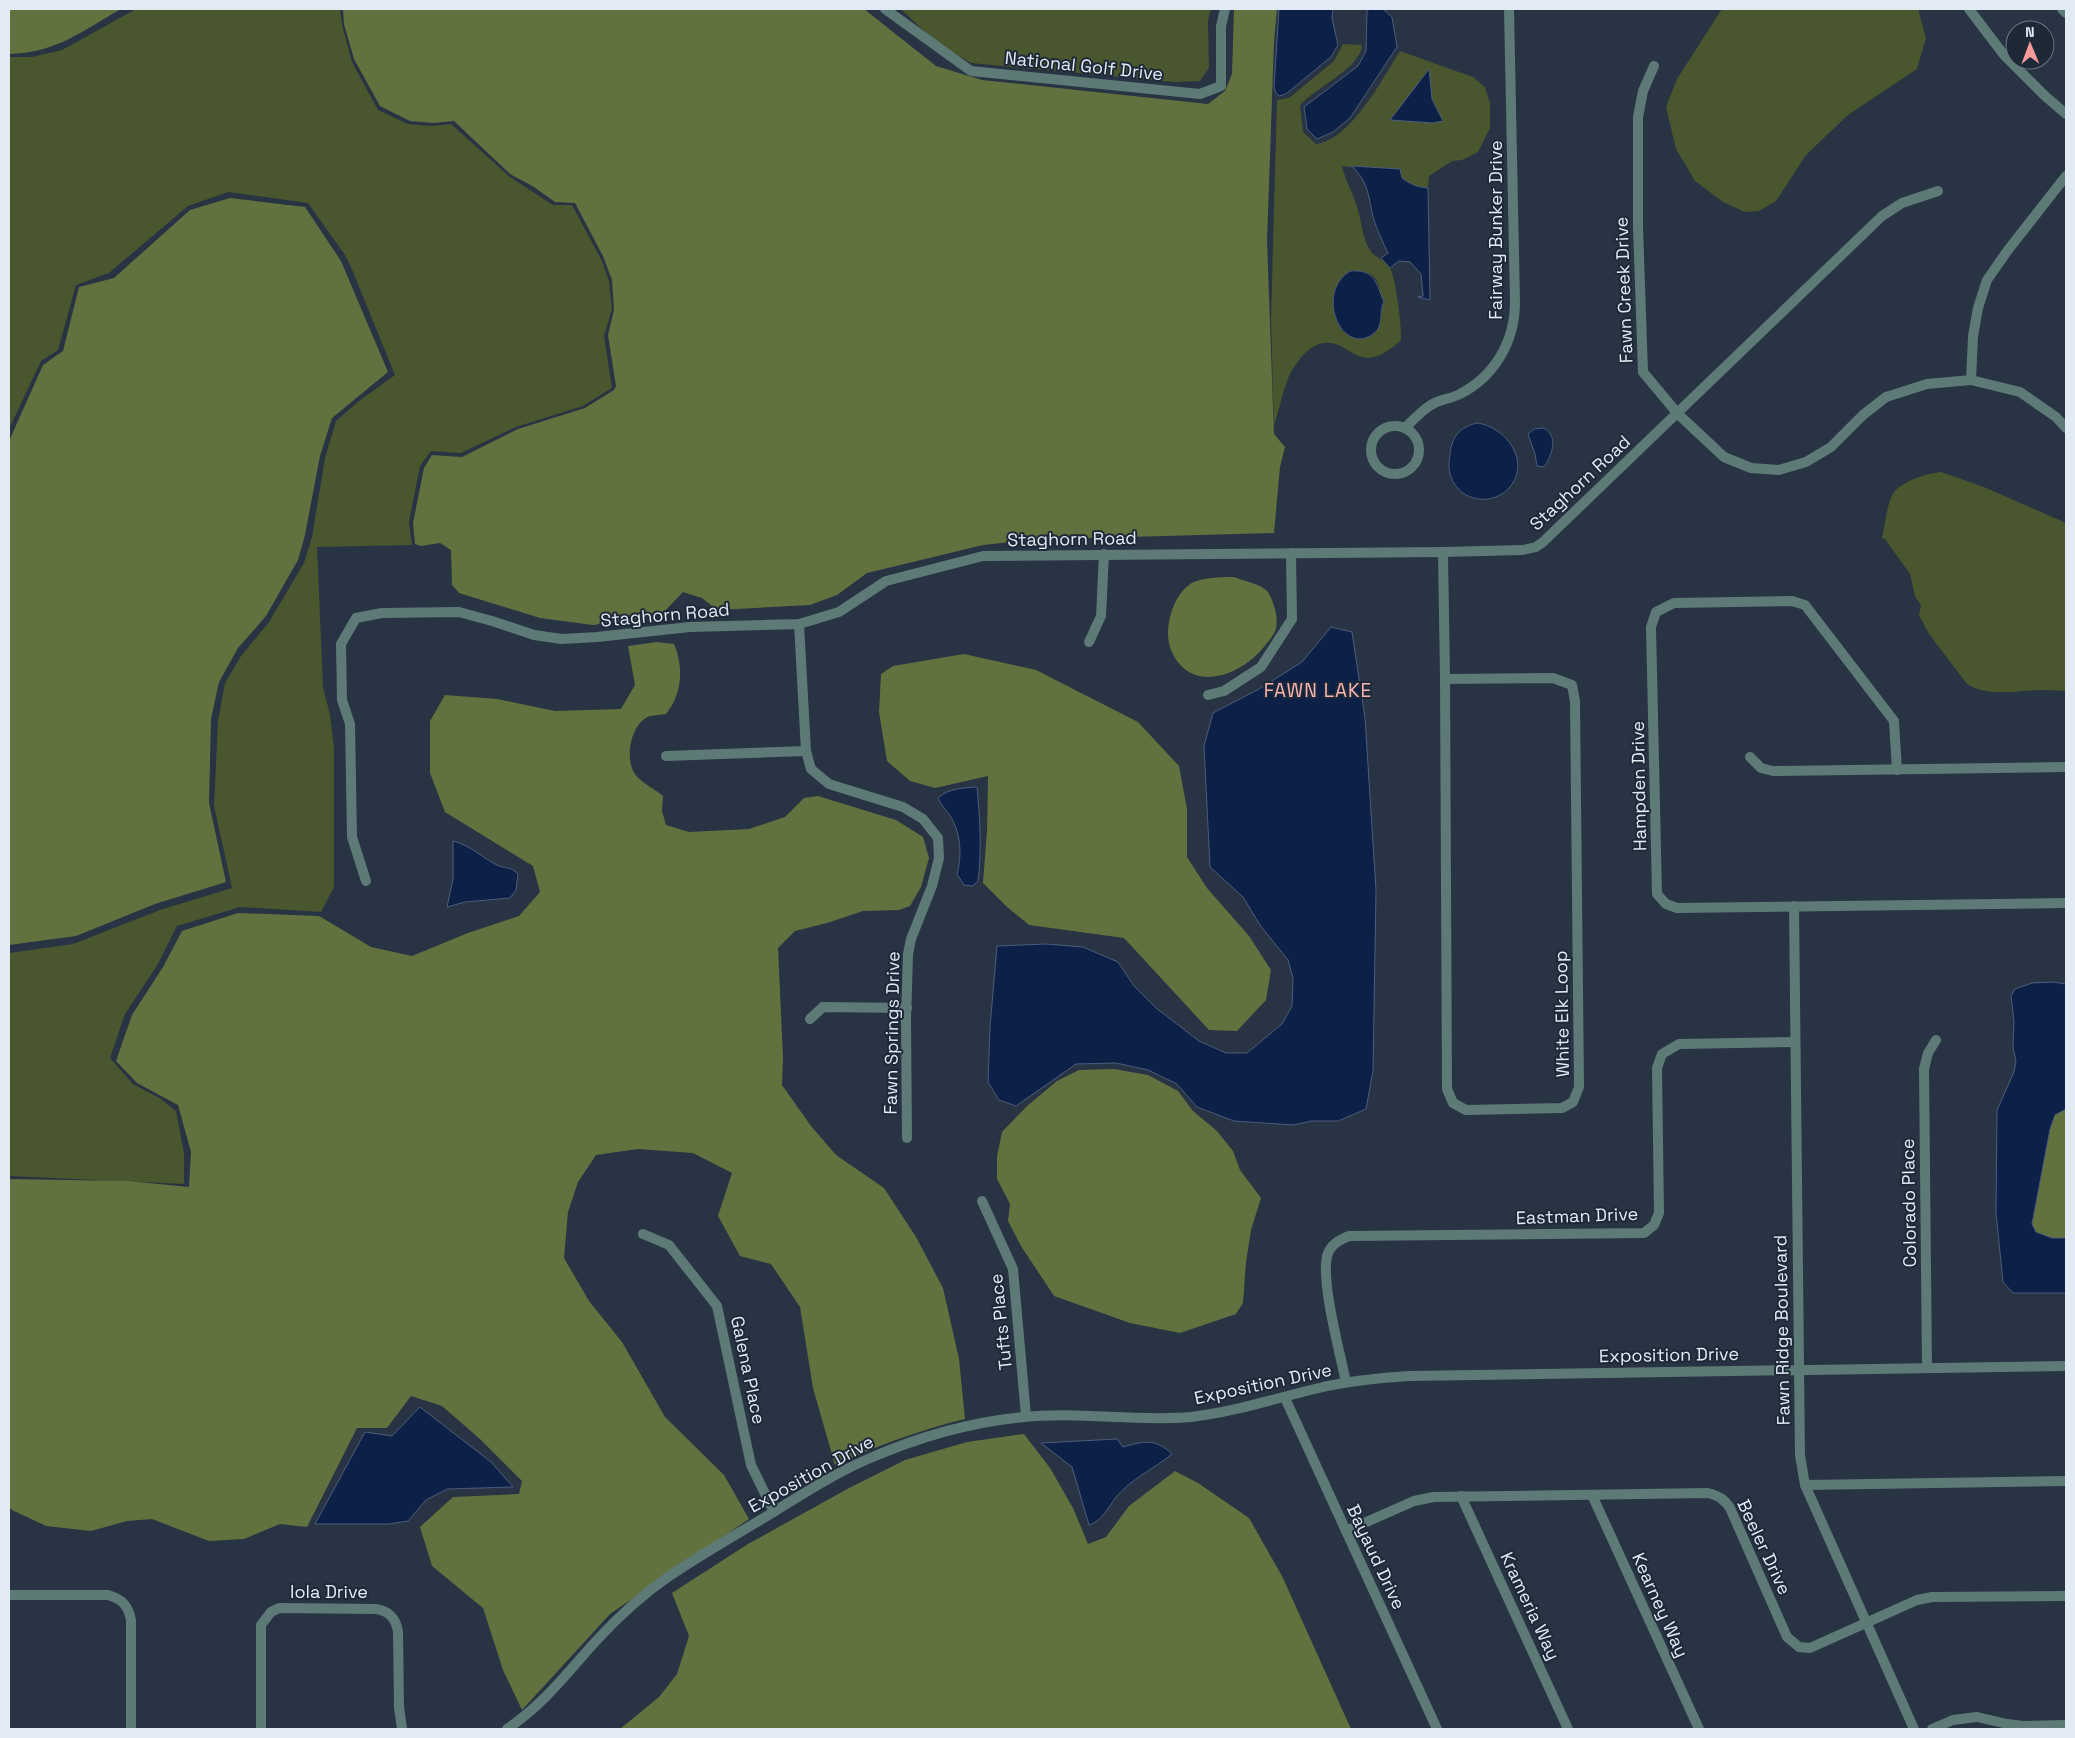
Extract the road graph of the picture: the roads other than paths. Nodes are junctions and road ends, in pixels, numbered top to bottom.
1 (885, 9) edge
2 (1225, 9) edge
3 (1509, 9) edge
4 (1969, 9) edge
5 (2062, 9) edge
6 (2066, 13) edge
7 (1654, 66) dead end
8 (2066, 114) edge
9 (2066, 176) edge
10 (1938, 191) dead end
11 (1971, 380) junction
12 (1678, 414) junction
13 (1405, 428) junction
14 (2066, 428) edge
15 (1443, 552) junction
16 (1291, 553) junction
17 (1104, 554) junction
18 (799, 624) junction
19 (1089, 642) dead end
20 (1445, 679) junction
21 (1208, 696) dead end
22 (806, 751) junction
23 (666, 756) dead end
24 (1750, 758) dead end
25 (2066, 767) edge
26 (1897, 770) junction
27 (366, 880) dead end
28 (2066, 903) edge
29 (1794, 906) junction
30 (907, 1008) junction
31 (810, 1020) dead end
32 (1936, 1040) dead end
33 (1795, 1042) junction
34 (907, 1138) dead end
35 (982, 1201) dead end
36 (643, 1234) dead end
37 (2066, 1366) edge
38 (1927, 1368) junction
39 (1799, 1369) junction
40 (1346, 1382) junction
41 (1285, 1398) junction
42 (1026, 1416) junction
43 (2066, 1481) edge
44 (1805, 1485) junction
45 (1592, 1495) junction
46 (1461, 1496) junction
47 (774, 1512) junction
48 (1346, 1530) junction
49 (9, 1595) edge
50 (2066, 1596) edge
51 (1866, 1624) junction
52 (2066, 1725) edge
53 (132, 1729) edge
54 (261, 1729) edge
55 (402, 1729) edge
56 (507, 1729) edge
57 (1437, 1729) edge
58 (1568, 1729) edge
59 (1699, 1729) edge
60 (1914, 1729) edge
61 (1932, 1729) edge

1 - 2 street, National Golf Drive
3 - 13 street, Fairway Bunker Drive
4 - 8 street
5 - 6 street
7 - 12 street, Fawn Creek Drive
9 - 11 street
10 - 12 street, Staghorn Road
11 - 12 street, Fawn Creek Drive
11 - 14 street, Fawn Creek Drive
12 - 15 street, Staghorn Road
13 - 13 street
15 - 16 street, Staghorn Road
15 - 20 street, White Elk Loop
16 - 17 street, Staghorn Road
16 - 21 street
17 - 18 street, Staghorn Road
17 - 19 street
18 - 22 street, Fawn Springs Drive
18 - 27 street, Staghorn Road
20 - 20 street, White Elk Loop
22 - 23 street
22 - 30 street, Fawn Springs Drive
24 - 26 street
25 - 26 street
26 - 29 street, Hampden Drive
28 - 29 street, Hampden Drive
29 - 33 street, Fawn Ridge Boulevard
30 - 31 street
30 - 34 street, Fawn Springs Drive
32 - 38 street, Colorado Place
33 - 39 street, Fawn Ridge Boulevard
33 - 40 street, Eastman Drive
35 - 42 street, Tufts Place
36 - 47 street, Galena Place
37 - 38 street, Exposition Drive
38 - 39 street, Exposition Drive
39 - 40 street, Exposition Drive
39 - 44 street, Fawn Ridge Boulevard
40 - 41 street, Exposition Drive
41 - 42 street, Exposition Drive
41 - 48 street, Bayaud Drive
42 - 47 street, Exposition Drive
43 - 44 street
44 - 51 street, Fawn Ridge Boulevard
45 - 46 street, Beeler Drive
45 - 51 street, Beeler Drive
45 - 59 street, Kearney Way
46 - 48 street, Beeler Drive
46 - 58 street, Krameria Way
47 - 56 street, Exposition Drive
48 - 57 street, Bayaud Drive
49 - 53 street
50 - 51 street, Beeler Drive
51 - 60 street, Fawn Ridge Boulevard
52 - 61 street
54 - 55 street, Iola Drive

